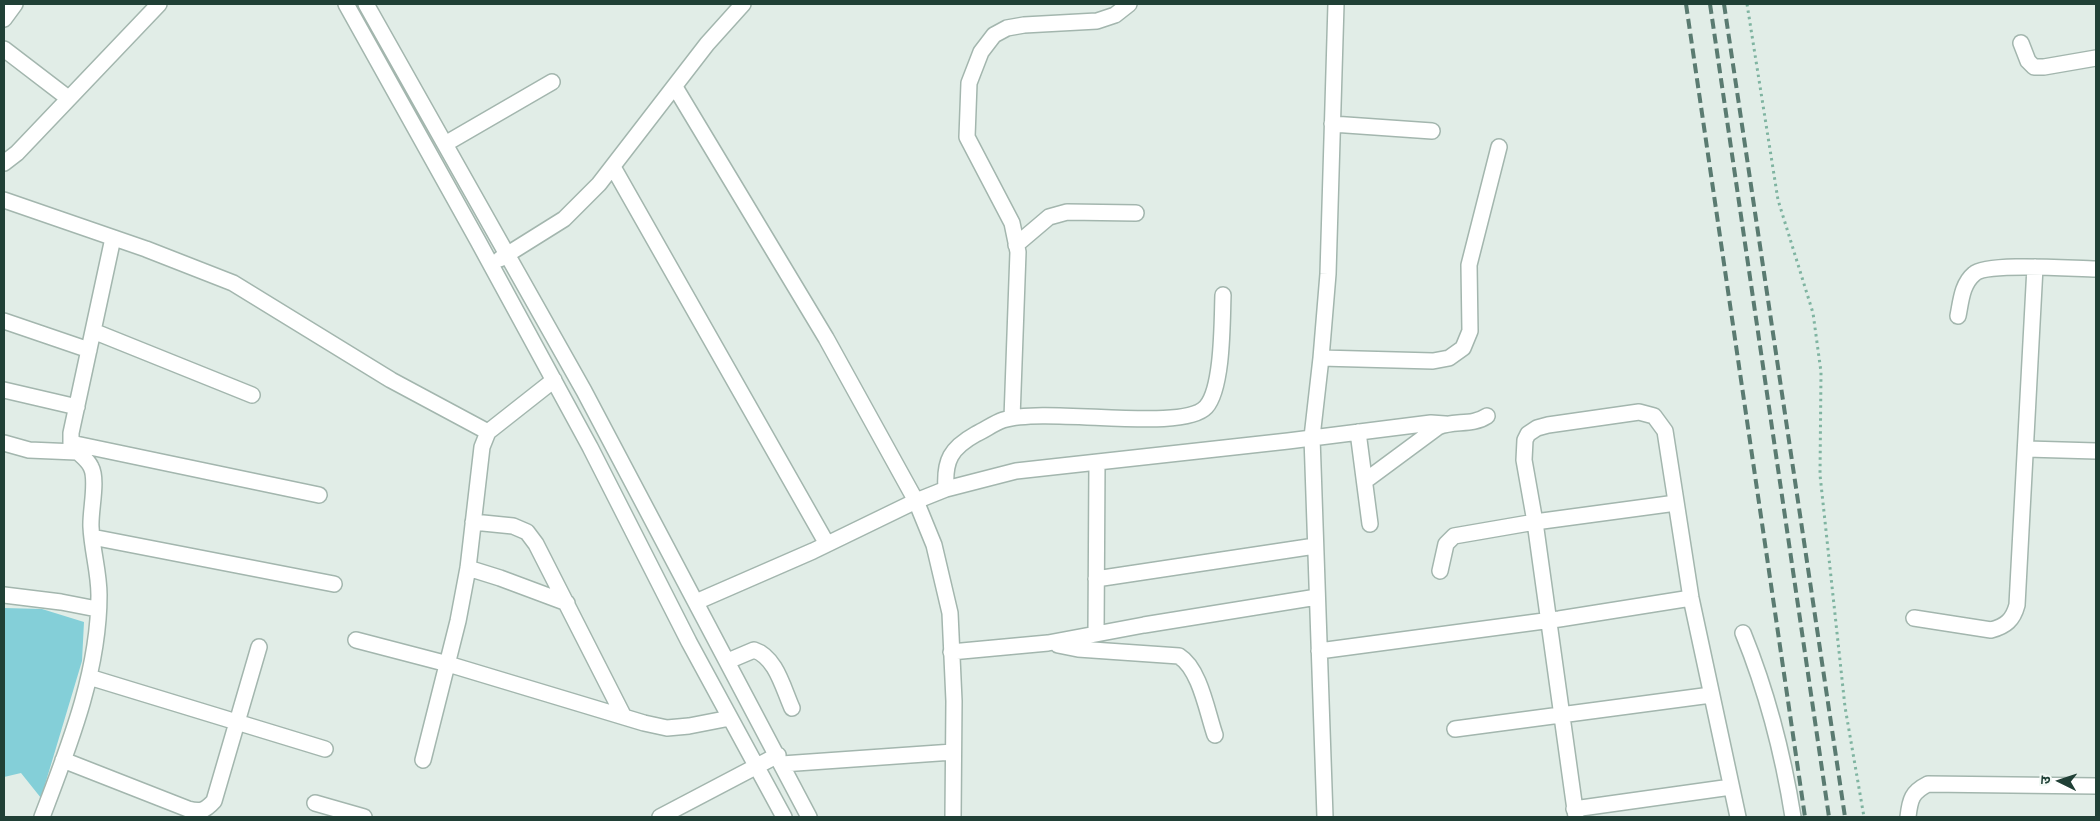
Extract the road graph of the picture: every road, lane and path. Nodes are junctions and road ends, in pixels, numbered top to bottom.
1 (15, 4) edge
2 (159, 4) edge
3 (346, 4) edge
4 (366, 4) edge
5 (743, 4) edge
6 (1129, 4) edge
7 (1336, 4) edge
8 (1747, 4) edge
9 (4, 19) edge
10 (2021, 43) dead end
11 (4, 49) edge
12 (2096, 58) edge
13 (552, 82) dead end
14 (675, 86) junction
15 (417, 94) junction
16 (68, 98) junction
17 (402, 104) junction
18 (1332, 124) junction
19 (1432, 131) dead end
20 (445, 144) junction
21 (1499, 147) dead end
22 (4, 163) edge
23 (613, 167) junction
24 (4, 200) edge
25 (1136, 213) dead end
26 (113, 238) junction
27 (1016, 245) junction
28 (508, 255) junction
29 (491, 265) junction
30 (2035, 267) junction
31 (2096, 269) edge
32 (1223, 295) dead end
33 (1958, 316) dead end
34 (4, 320) edge
35 (93, 331) junction
36 (89, 350) junction
37 (1321, 358) junction
38 (554, 380) junction
39 (4, 390) edge
40 (252, 395) dead end
41 (77, 407) junction
42 (1487, 416) dead end
43 (1012, 418) junction
44 (1445, 424) junction
45 (488, 432) junction
46 (1358, 432) junction
47 (1312, 438) junction
48 (4, 443) edge
49 (73, 447) junction
50 (2027, 449) junction
51 (2096, 452) edge
52 (1097, 462) junction
53 (1365, 480) junction
54 (946, 489) junction
55 (319, 495) dead end
56 (916, 501) junction
57 (1676, 503) junction
58 (473, 522) junction
59 (1535, 522) junction
60 (1370, 524) dead end
61 (92, 537) junction
62 (827, 544) junction
63 (1315, 546) junction
64 (468, 568) junction
65 (1440, 571) dead end
66 (1096, 579) junction
67 (334, 584) dead end
68 (4, 595) edge
69 (1317, 597) junction
70 (1691, 598) junction
71 (696, 602) junction
72 (567, 603) junction
73 (97, 609) junction
74 (1914, 618) dead end
75 (1548, 621) junction
76 (1743, 633) dead end
77 (1096, 634) junction
78 (356, 640) dead end
79 (1048, 643) junction
80 (259, 647) dead end
81 (1319, 651) junction
82 (952, 652) junction
83 (728, 661) junction
84 (448, 664) junction
85 (89, 677) junction
86 (1711, 695) junction
87 (792, 708) dead end
88 (1561, 716) junction
89 (624, 717) junction
90 (730, 718) junction
91 (237, 722) junction
92 (1455, 729) dead end
93 (1215, 735) dead end
94 (325, 749) dead end
95 (953, 752) junction
96 (63, 760) junction
97 (423, 760) dead end
98 (780, 760) junction
99 (756, 767) junction
100 (2096, 786) edge
101 (1731, 787) junction
102 (315, 803) dead end
103 (1575, 813) edge
104 (42, 817) edge
105 (364, 817) edge
106 (660, 817) edge
107 (784, 817) edge
108 (809, 817) edge
109 (953, 817) edge
110 (1325, 817) edge
111 (1738, 817) edge
112 (1793, 817) edge
113 (1864, 817) edge
114 (1908, 817) edge

1 - 9 street
2 - 16 street
3 - 17 street
4 - 15 street
5 - 14 street
6 - 27 street
7 - 18 street
8 - 113 path
10 - 12 street
11 - 16 street
13 - 20 street
14 - 23 street
14 - 56 street
15 - 17 street
15 - 20 street
16 - 22 street
17 - 29 street
18 - 19 street
18 - 37 street
20 - 28 street
21 - 37 street
23 - 28 street
23 - 62 street
24 - 26 street
25 - 27 street
26 - 35 street
26 - 45 street
27 - 43 street
28 - 29 street
28 - 71 street
29 - 38 street
30 - 31 street
30 - 33 street
30 - 50 street
32 - 43 street
34 - 36 street
35 - 36 street
35 - 40 street
36 - 41 street
37 - 47 street
38 - 45 street
38 - 90 street
39 - 41 street
41 - 49 street
42 - 44 street
43 - 54 street
44 - 46 street
44 - 53 street
45 - 58 street
46 - 47 street
46 - 53 street
47 - 52 street
47 - 63 street
48 - 49 street
49 - 55 street
49 - 61 street
50 - 51 street
50 - 74 street
52 - 54 street
52 - 66 street
53 - 60 street
54 - 56 street
56 - 62 street
56 - 82 street
57 - 59 street
57 - 59 street
57 - 70 street
58 - 64 street
58 - 72 street
59 - 65 street
59 - 75 street
61 - 67 street
61 - 73 street
62 - 71 street
63 - 66 street
63 - 69 street
64 - 72 street
64 - 84 street
66 - 77 street
68 - 73 street
69 - 77 street
69 - 81 street
70 - 75 street
70 - 86 street
71 - 83 street
72 - 89 street
73 - 85 street
75 - 81 street
75 - 88 street
76 - 112 street
77 - 79 street
78 - 84 street
79 - 82 street
79 - 93 street
80 - 91 street
81 - 110 street
82 - 95 street
83 - 87 street
83 - 98 street
84 - 89 street
84 - 97 street
85 - 91 street
85 - 96 street
86 - 88 street
86 - 101 street
88 - 92 street
88 - 103 street
89 - 90 street
90 - 99 street
91 - 94 street
91 - 96 street
95 - 98 street
95 - 109 street
96 - 104 street
98 - 99 street
98 - 108 street
99 - 106 street
99 - 107 street
100 - 114 street
101 - 103 street
101 - 111 street
102 - 105 street

